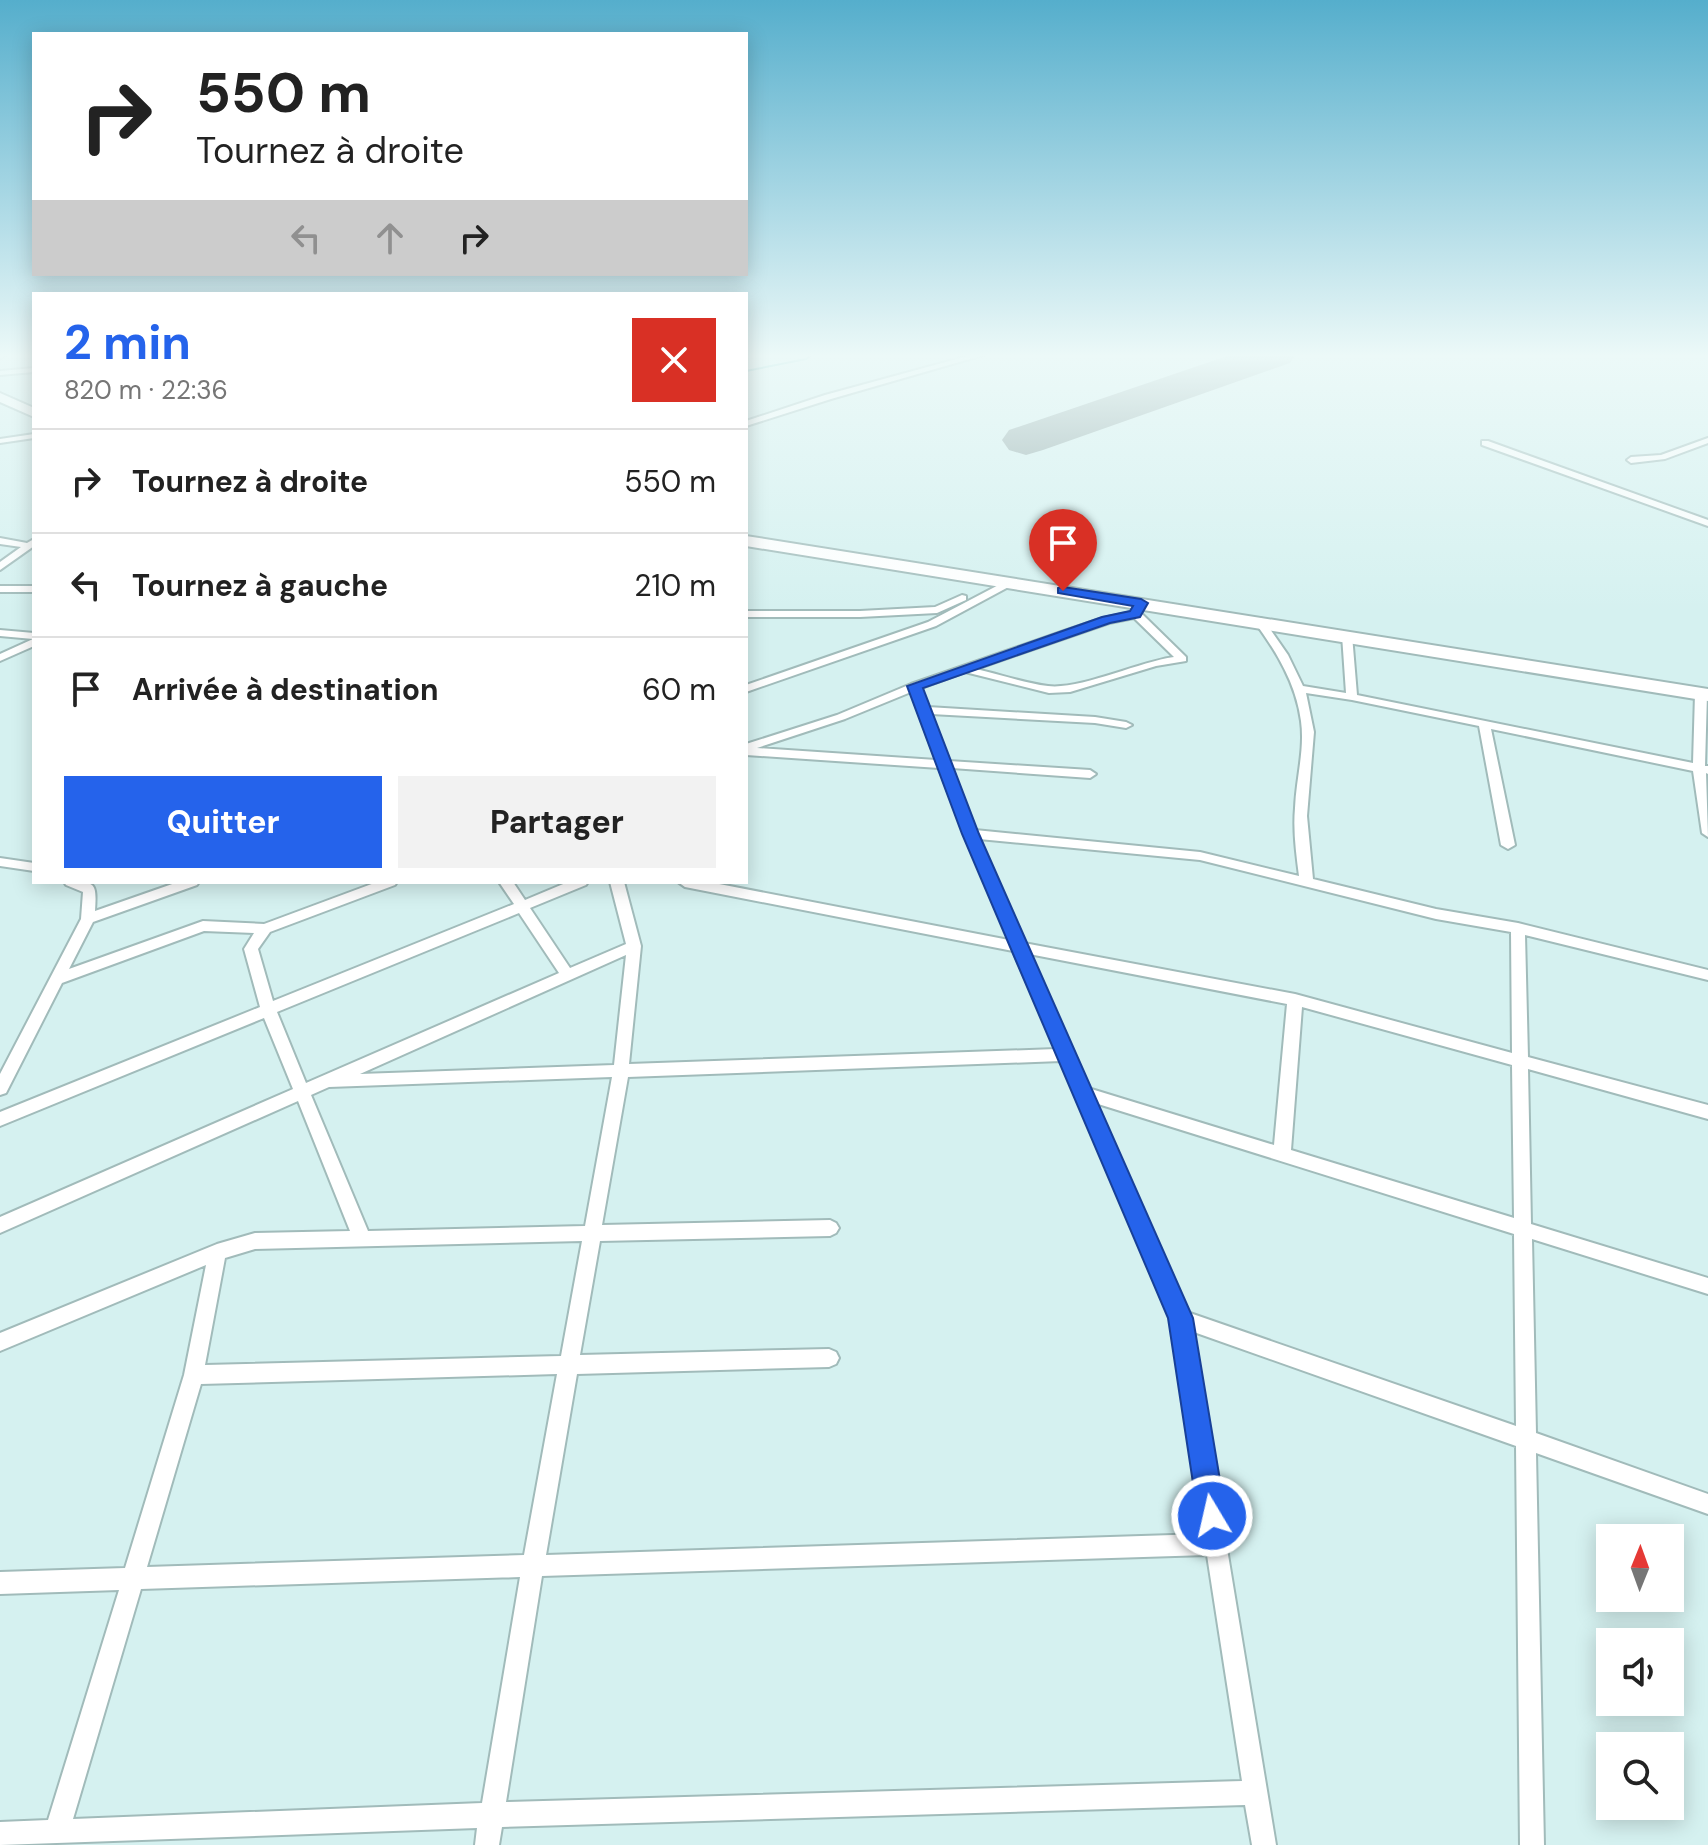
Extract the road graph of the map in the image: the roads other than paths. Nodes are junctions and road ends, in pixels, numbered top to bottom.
1 (1708, 440) edge
2 (1485, 443) dead end
3 (1631, 460) dead end
4 (1708, 523) edge
5 (0, 541) edge
6 (748, 541) edge
7 (32, 544) edge
8 (0, 567) edge
9 (1004, 581) junction
10 (0, 589) edge
11 (32, 589) edge
12 (1138, 609) junction
13 (748, 614) edge
14 (1259, 621) junction
15 (0, 633) edge
16 (1347, 635) junction
17 (32, 639) edge
18 (32, 640) edge
19 (0, 658) edge
20 (968, 669) junction
21 (915, 686) junction
22 (748, 688) edge
23 (1299, 689) junction
24 (1704, 694) edge
25 (1352, 697) junction
26 (923, 710) junction
27 (1484, 724) junction
28 (1126, 725) dead end
29 (748, 749) edge
30 (748, 750) edge
31 (944, 764) junction
32 (1704, 770) edge
33 (1090, 774) dead end
34 (1708, 833) edge
35 (970, 834) junction
36 (1508, 845) dead end
37 (0, 862) edge
38 (32, 867) edge
39 (1307, 881) junction
40 (76, 884) edge
41 (186, 884) edge
42 (385, 884) edge
43 (507, 884) edge
44 (576, 884) edge
45 (618, 884) edge
46 (695, 884) edge
47 (522, 906) junction
48 (88, 919) junction
49 (1518, 928) junction
50 (265, 929) junction
51 (634, 946) junction
52 (1019, 946) junction
53 (566, 973) junction
54 (1708, 975) edge
55 (58, 979) junction
56 (1295, 1000) junction
57 (268, 1010) junction
58 (1067, 1055) junction
59 (1520, 1059) junction
60 (621, 1070) junction
61 (325, 1081) junction
62 (2, 1082) edge
63 (300, 1091) junction
64 (1083, 1093) junction
65 (1708, 1112) edge
66 (0, 1119) edge
67 (1282, 1154) junction
68 (0, 1225) edge
69 (830, 1228) dead end
70 (1522, 1229) junction
71 (592, 1233) junction
72 (363, 1240) junction
73 (217, 1252) junction
74 (1708, 1286) edge
75 (1180, 1318) junction
76 (0, 1342) edge
77 (829, 1358) dead end
78 (569, 1365) junction
79 (194, 1375) junction
80 (1525, 1440) junction
81 (1708, 1504) edge
82 (1217, 1544) junction
83 (533, 1566) junction
84 (132, 1579) junction
85 (0, 1583) edge
86 (1256, 1793) junction
87 (492, 1815) junction
88 (57, 1832) junction
89 (0, 1834) edge
90 (487, 1845) edge
91 (1264, 1845) edge
92 (1532, 1845) edge

1 - 3 street
2 - 4 street
5 - 7 street
6 - 9 highway
7 - 8 street
9 - 12 highway
9 - 13 street
9 - 22 street
10 - 11 street
12 - 14 highway
12 - 20 street
12 - 20 street
14 - 16 highway
14 - 23 street
15 - 17 street
16 - 24 highway
16 - 25 street
18 - 19 street
20 - 21 street
21 - 26 street
21 - 29 street
23 - 25 street
23 - 39 street
24 - 32 street
25 - 27 street
26 - 28 street
26 - 31 street
27 - 32 street
27 - 36 street
30 - 31 street
31 - 33 street
31 - 35 street
32 - 34 street
35 - 39 street
35 - 52 street
37 - 38 street
39 - 49 street
40 - 48 street
41 - 48 street
42 - 50 street
43 - 47 street
44 - 47 street
45 - 51 street
46 - 52 street
47 - 53 street
47 - 57 street
48 - 55 street
49 - 54 street
49 - 59 street
50 - 55 street
50 - 57 street
51 - 53 street
51 - 60 street
52 - 56 street
52 - 58 street
53 - 61 street
55 - 62 street
56 - 59 street
56 - 67 street
57 - 63 street
57 - 66 street
58 - 60 street
58 - 64 street
59 - 65 street
59 - 70 street
60 - 61 street
60 - 71 street
61 - 63 street
63 - 68 street
63 - 72 street
64 - 67 street
64 - 75 street
67 - 70 street
69 - 71 street
70 - 74 street
70 - 80 street
71 - 72 street
71 - 78 street
72 - 73 street
73 - 76 street
73 - 79 street
75 - 80 street
75 - 82 street
77 - 78 street
78 - 79 street
78 - 83 street
79 - 84 street
80 - 81 street
80 - 92 street
82 - 83 street
82 - 86 street
83 - 84 street
83 - 87 street
84 - 85 street
84 - 88 street
86 - 87 street
86 - 91 street
87 - 88 street
87 - 90 street
88 - 89 street

